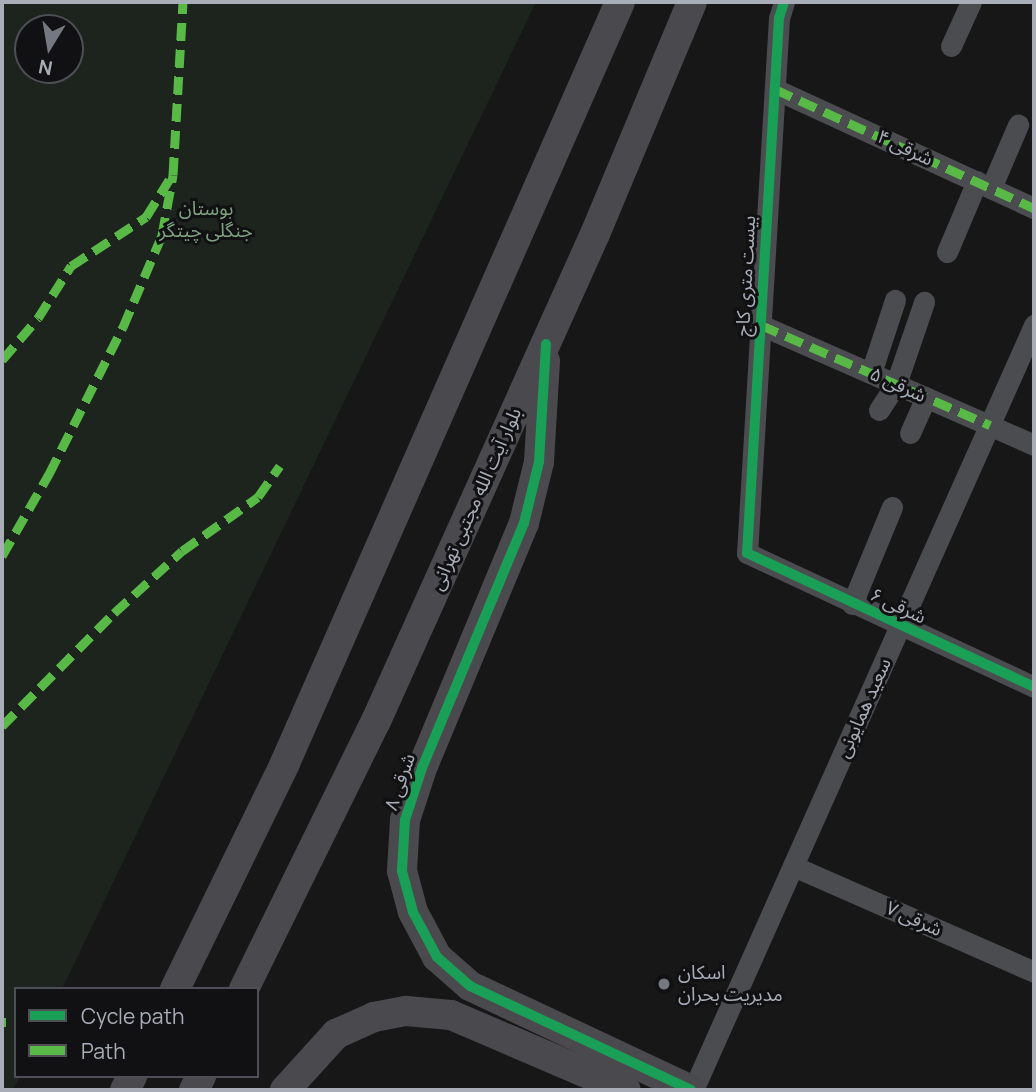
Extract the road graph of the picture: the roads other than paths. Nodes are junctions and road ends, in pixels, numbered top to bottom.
1 (620, 2) edge
2 (692, 2) edge
3 (784, 2) edge
4 (971, 2) edge
5 (951, 46) dead end
6 (775, 89) junction
7 (1018, 125) dead end
8 (984, 185) junction
9 (1034, 208) edge
10 (947, 252) dead end
11 (895, 300) dead end
12 (924, 302) dead end
13 (761, 325) junction
14 (1034, 325) edge
15 (546, 344) junction
16 (871, 373) junction
17 (896, 384) junction
18 (926, 397) junction
19 (879, 410) dead end
20 (990, 425) junction
21 (910, 433) dead end
22 (1034, 445) edge
23 (892, 507) dead end
24 (747, 553) joint
25 (852, 604) junction
26 (900, 626) junction
27 (1034, 687) edge
28 (793, 866) junction
29 (1034, 972) edge
30 (176, 987) edge
31 (245, 987) edge
32 (285, 1090) edge
33 (626, 1090) edge
34 (692, 1090) edge

1 - 30 main road
2 - 15 main road, بلوار آیت الله مجتبی تهرانی
3 - 6 street, بیست متری کاج
4 - 5 street
6 - 8 street, ۴ شرقی
6 - 13 street, بیست متری کاج
7 - 8 street
8 - 9 street, ۴ شرقی
8 - 10 street
11 - 16 street
12 - 17 street
13 - 16 street, ۵ شرقی
13 - 24 street, بیست متری کاج
14 - 20 street, سعید همایونی
15 - 31 main road, بلوار آیت الله مجتبی تهرانی
15 - 34 main road, ۸ شرقی
16 - 17 street, ۵ شرقی
17 - 18 street, ۵ شرقی
17 - 19 street
18 - 20 street, ۵ شرقی
18 - 21 street
20 - 22 street, ۵ شرقی
20 - 26 street, سعید همایونی
23 - 25 street
24 - 25 street, ۶ شرقی
25 - 26 street, ۶ شرقی
26 - 27 street, ۶ شرقی
26 - 28 street, سعید همایونی
28 - 29 street, ۷ شرقی
28 - 34 street, سعید همایونی
32 - 33 main road

